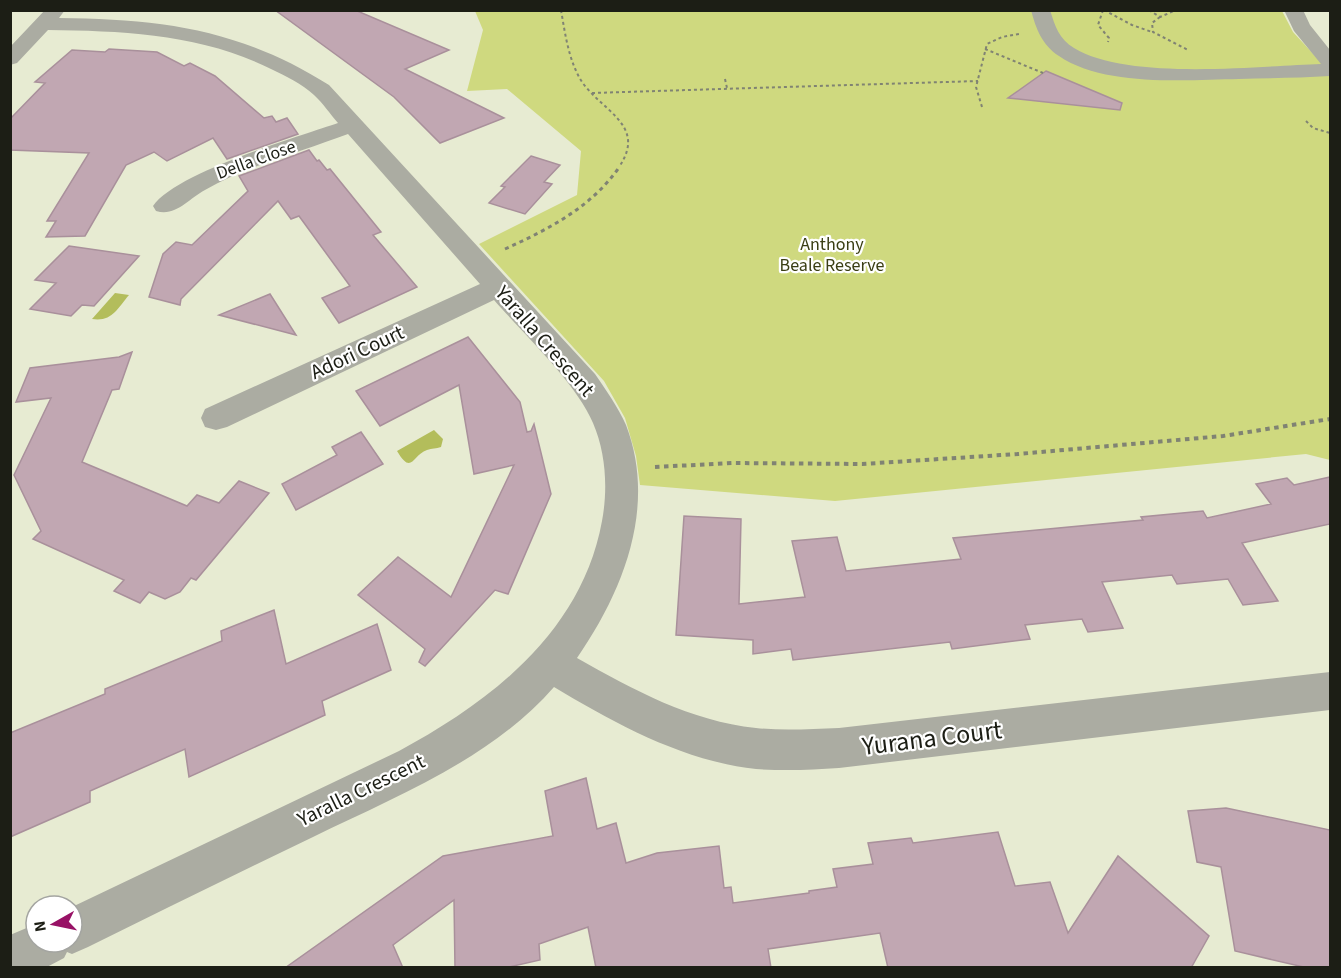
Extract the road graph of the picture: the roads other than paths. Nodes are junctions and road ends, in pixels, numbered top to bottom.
1 (1040, 10) edge
2 (1293, 10) edge
3 (49, 17) edge
4 (10, 59) edge
5 (1330, 62) edge
6 (1330, 70) edge
7 (353, 125) junction
8 (166, 206) dead end
9 (499, 286) junction
10 (216, 419) dead end
11 (552, 664) junction
12 (1330, 691) edge
13 (84, 925) edge
14 (24, 953) edge
15 (10, 960) edge

1 - 6 street
2 - 5 street
3 - 4 street
3 - 7 street, Yaralla Crescent
7 - 8 street, Della Close
7 - 9 street, Yaralla Crescent
9 - 10 street, Adori Court
9 - 11 street, Yaralla Crescent
11 - 12 street, Yurana Court
11 - 13 street, Yaralla Crescent
14 - 15 street

